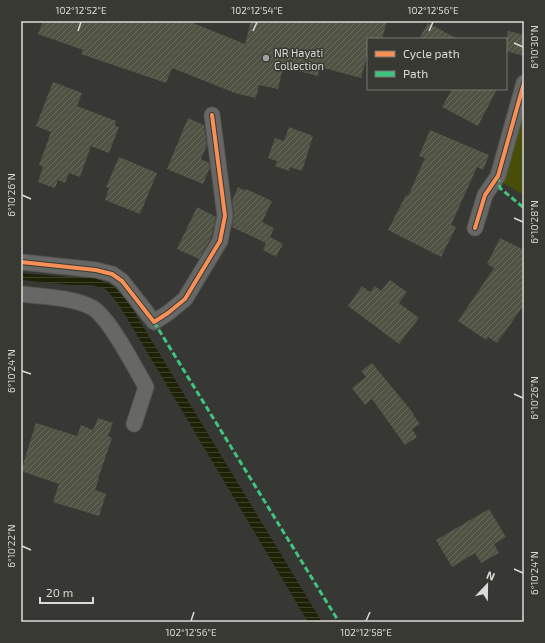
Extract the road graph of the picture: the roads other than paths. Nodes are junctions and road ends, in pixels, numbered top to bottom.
1 (524, 84) edge
2 (212, 115) dead end
3 (475, 228) dead end
4 (21, 262) edge
5 (21, 294) edge
6 (134, 424) dead end

1 - 3 street
2 - 4 street
5 - 6 street

